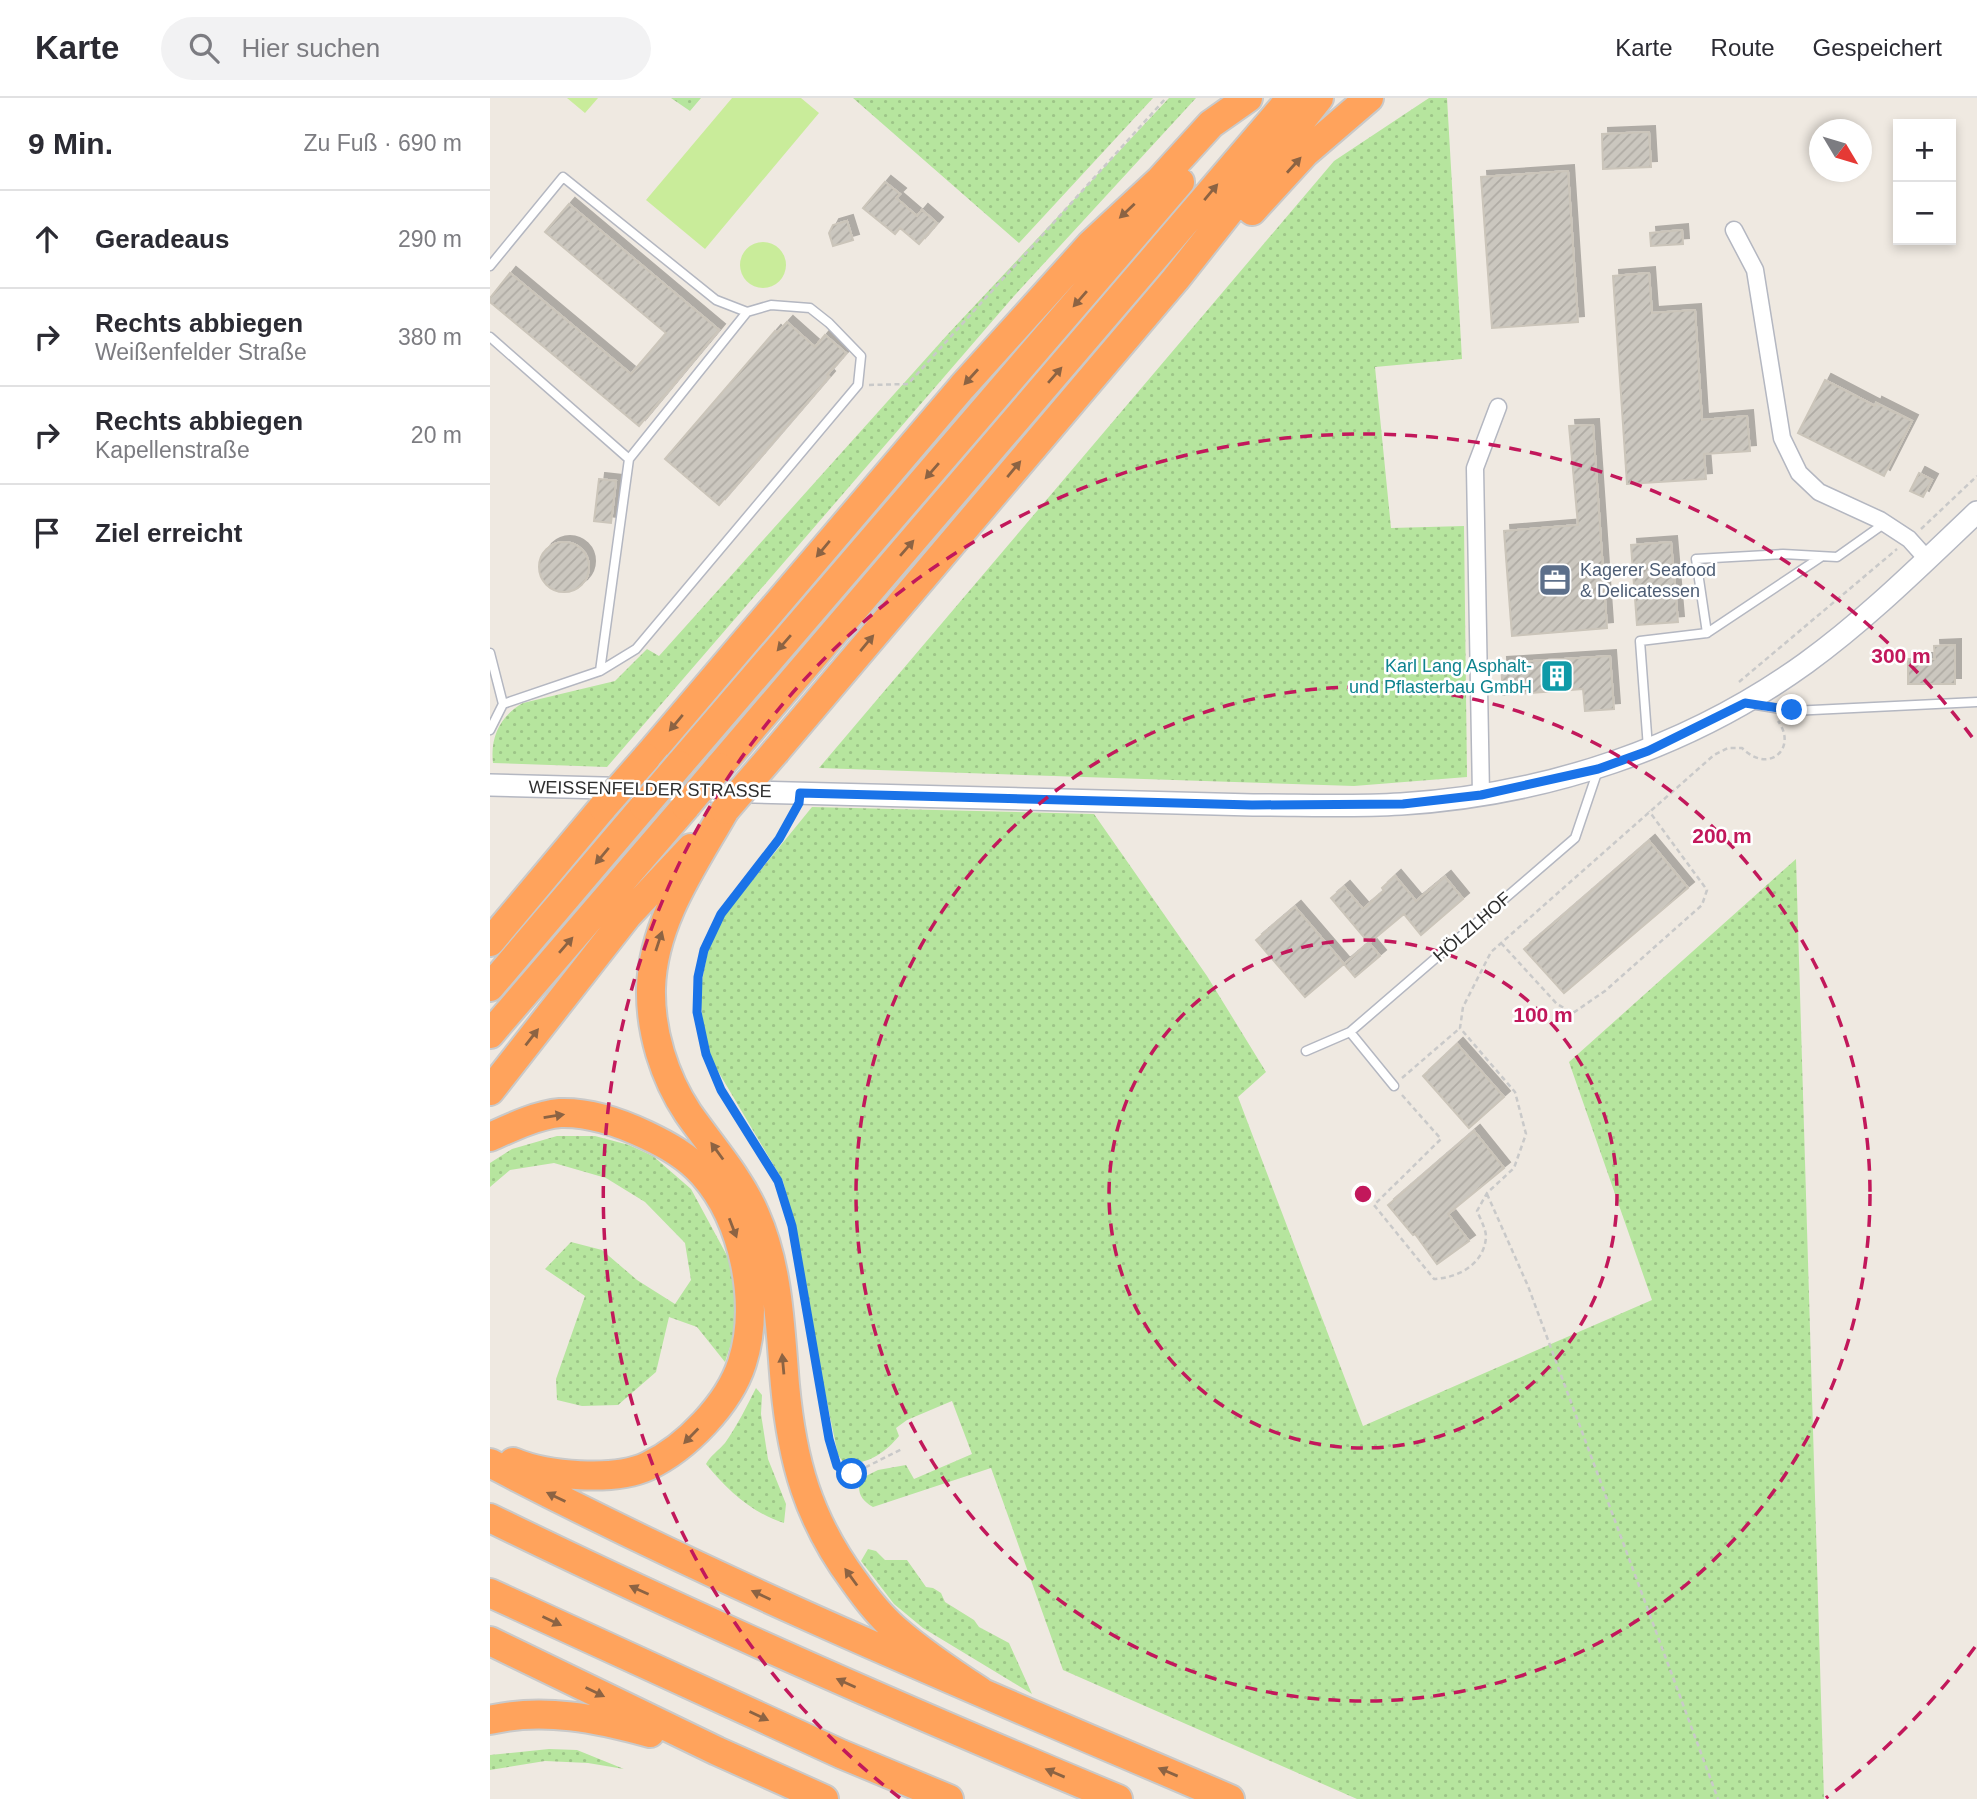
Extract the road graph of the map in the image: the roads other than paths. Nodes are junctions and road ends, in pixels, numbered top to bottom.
1 (1250, 98) edge
2 (1291, 98) edge
3 (1319, 98) edge
4 (1369, 98) edge
5 (1734, 230) dead end
6 (490, 266) edge
7 (747, 312) junction
8 (1127, 334) junction
9 (490, 337) edge
10 (1498, 407) dead end
11 (629, 458) junction
12 (1977, 512) edge
13 (1885, 523) junction
14 (1821, 556) junction
15 (1927, 559) junction
16 (1707, 633) junction
17 (490, 653) edge
18 (600, 671) junction
19 (1737, 696) junction
20 (1977, 702) edge
21 (503, 704) junction
22 (490, 730) edge
23 (1648, 751) junction
24 (1598, 769) junction
25 (490, 785) edge
26 (1481, 795) junction
27 (725, 810) junction
28 (564, 852) junction
29 (490, 918) edge
30 (490, 942) edge
31 (490, 987) edge
32 (1350, 1032) junction
33 (490, 1034) edge
34 (1306, 1051) dead end
35 (1394, 1086) road end
36 (490, 1091) edge
37 (490, 1137) edge
38 (490, 1452) edge
39 (490, 1463) edge
40 (490, 1518) edge
41 (490, 1593) edge
42 (490, 1641) edge
43 (980, 1692) junction
44 (490, 1720) edge
45 (717, 1751) junction
46 (824, 1799) edge
47 (948, 1799) edge
48 (1118, 1799) edge
49 (1230, 1799) edge

1 -> 28 highway, bridge
1 -> 31 highway, bridge
33 -> 2 highway, bridge
3 - 8 highway
8 -> 4 highway
5 - 13 street
6 - 7 lane
7 - 11 lane
7 - 18 lane
27 -> 8 highway, bridge
9 - 11 lane
10 - 26 street
11 - 18 lane
12 - 15 street, WEISSENFELDER STRASSE
13 - 14 lane
13 - 15 street
14 - 16 lane
14 - 16 lane
15 - 19 street, WEISSENFELDER STRASSE
16 - 23 lane
17 - 21 lane
18 - 21 lane
19 - 20 lane
19 - 23 street, WEISSENFELDER STRASSE
21 - 22 lane
23 - 24 street, WEISSENFELDER STRASSE
24 - 26 street, WEISSENFELDER STRASSE
24 - 32 lane, HÖLZLHOF
25 - 26 street, WEISSENFELDER STRASSE
36 -> 27 highway
43 -> 27 highway
28 - 29 highway
28 - 30 highway
32 - 34 lane, HÖLZLHOF
32 - 35 lane
37 -> 38 highway
43 -> 39 highway
48 -> 40 highway
41 -> 47 highway
42 -> 45 highway
49 -> 43 highway
44 - 45 highway
45 - 46 highway

